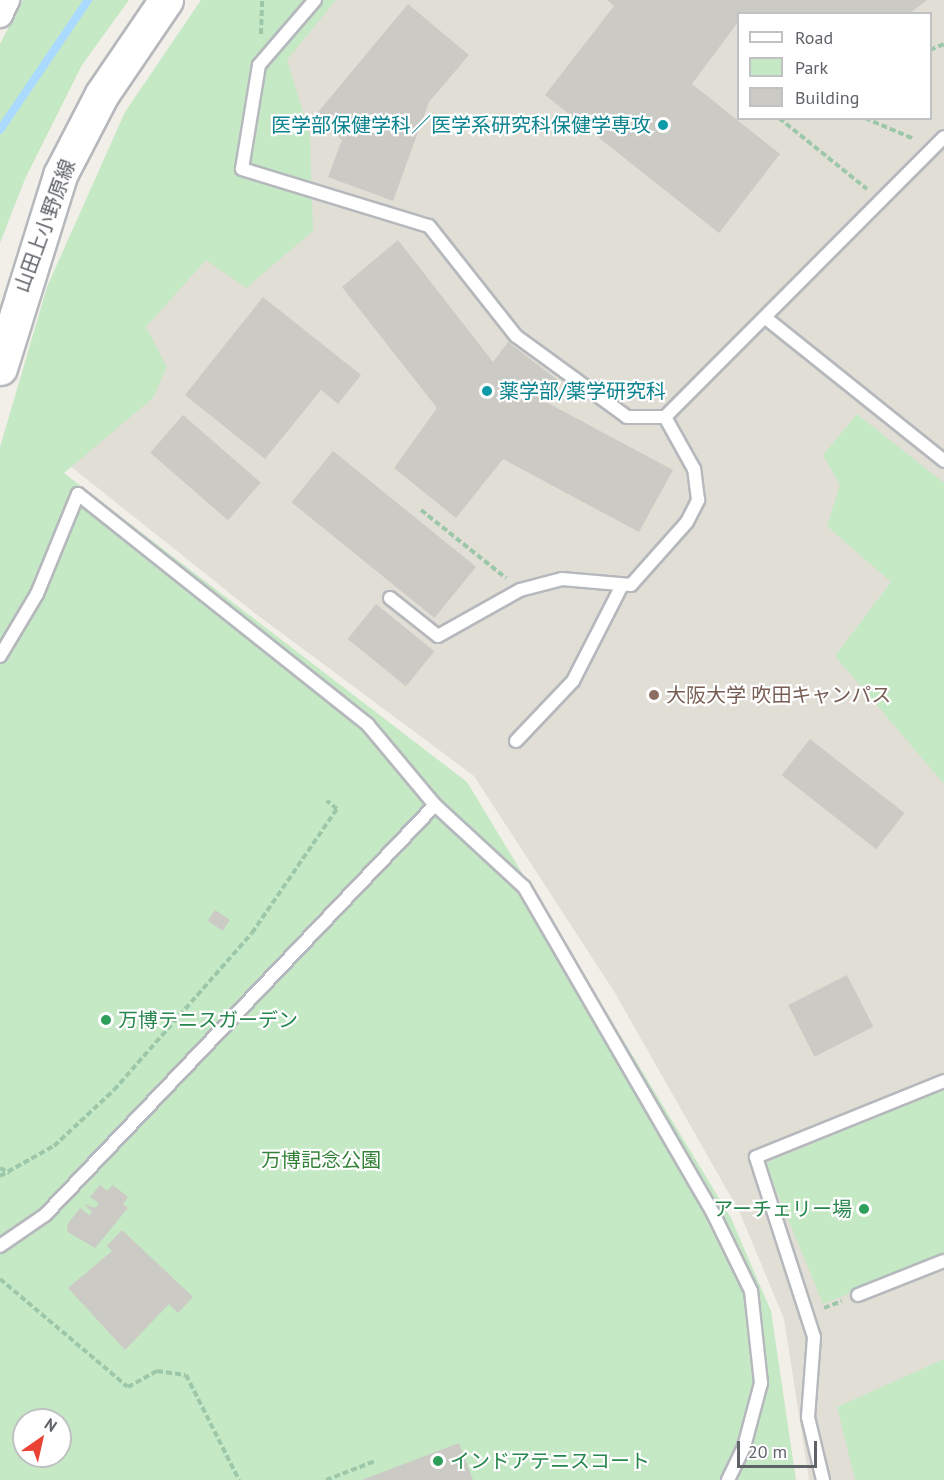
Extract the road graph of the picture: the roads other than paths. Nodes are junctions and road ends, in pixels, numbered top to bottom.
1 (7, 0) edge
2 (166, 0) edge
3 (315, 0) edge
4 (0, 15) edge
5 (944, 137) edge
6 (767, 319) junction
7 (0, 368) edge
8 (665, 417) junction
9 (944, 461) edge
10 (621, 587) junction
11 (390, 598) dead end
12 (0, 657) edge
13 (516, 741) dead end
14 (435, 805) junction
15 (944, 1081) edge
16 (0, 1246) edge
17 (944, 1261) edge
18 (858, 1295) road end
19 (728, 1480) edge
20 (824, 1480) edge

1 - 4 street
2 - 7 main road, 山田上小野原線
3 - 8 lane
5 - 6 lane
6 - 8 lane
6 - 9 lane
8 - 10 lane
10 - 11 lane
10 - 13 lane
12 - 14 lane
14 - 16 lane
14 - 19 lane
15 - 20 lane
17 - 18 lane

